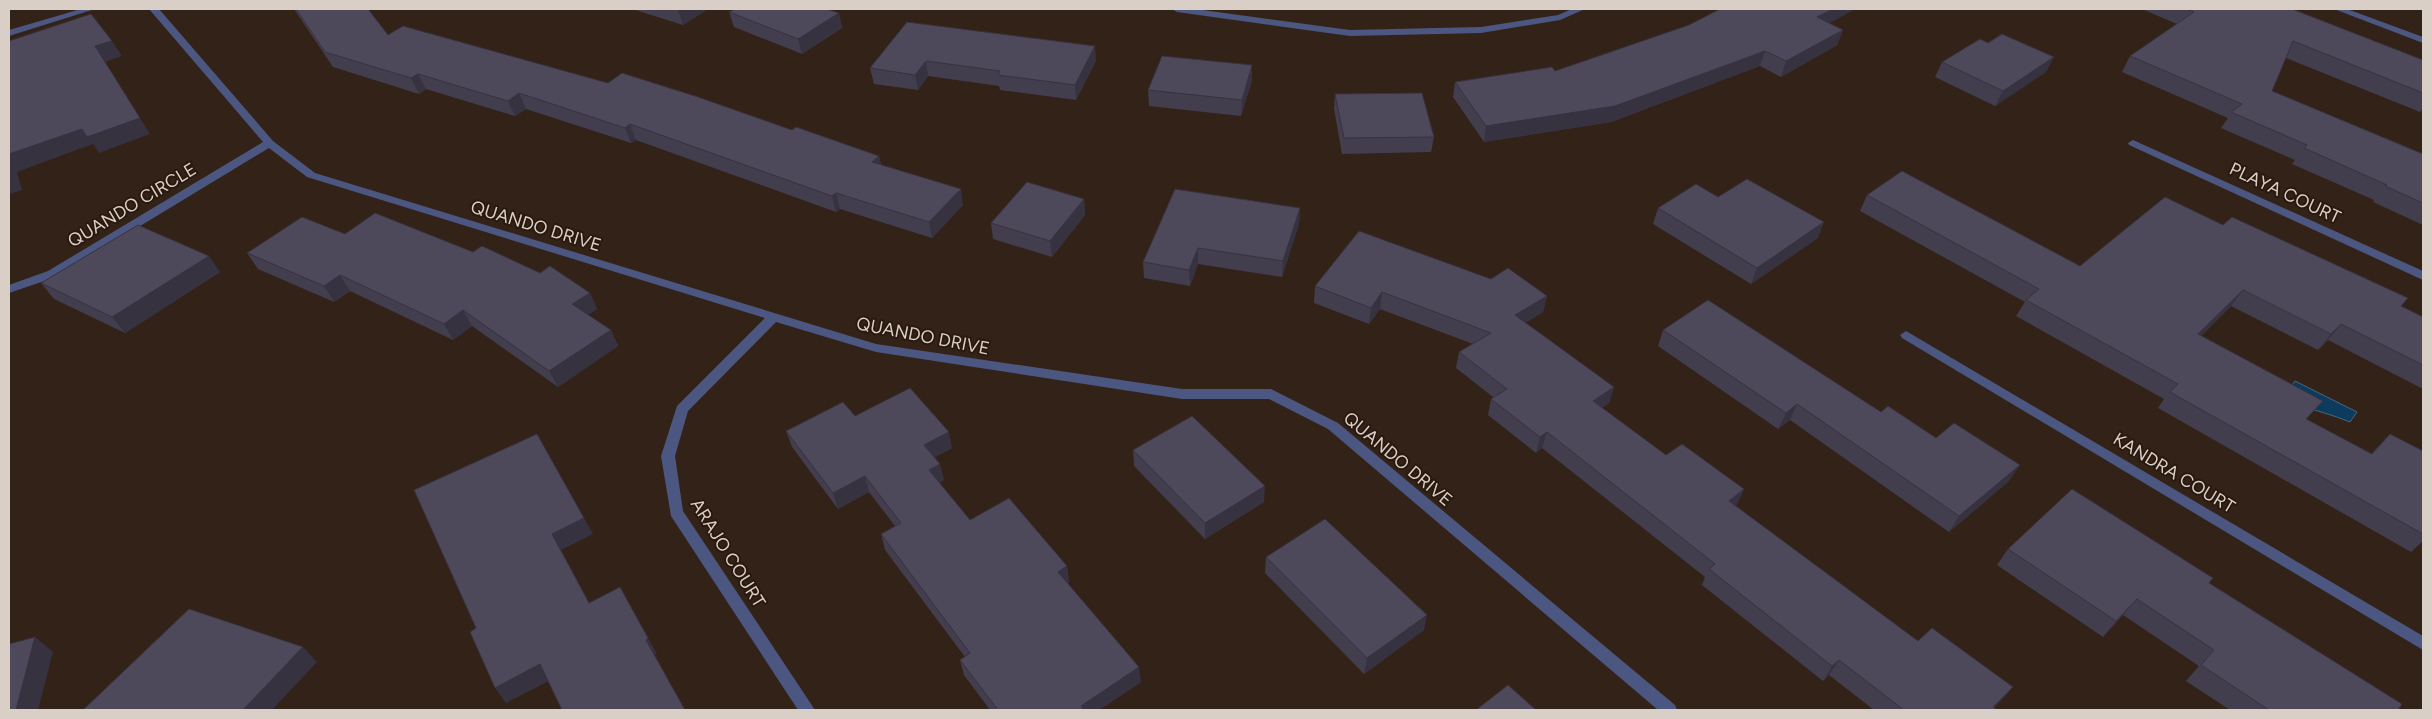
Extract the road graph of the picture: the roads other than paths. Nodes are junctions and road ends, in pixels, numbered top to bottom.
1 (90, 9) edge
2 (154, 9) edge
3 (1177, 9) edge
4 (1580, 9) edge
5 (2339, 9) edge
6 (9, 34) edge
7 (2423, 40) edge
8 (269, 143) junction
9 (2133, 143) dead end
10 (2423, 276) edge
11 (9, 289) edge
12 (772, 318) junction
13 (1906, 335) dead end
14 (2423, 644) edge
15 (807, 710) edge
16 (1669, 710) edge

1 - 6 street
2 - 8 street, QUANDO DRIVE
3 - 4 street
5 - 7 street
8 - 11 street, QUANDO CIRCLE
8 - 12 street, QUANDO DRIVE
9 - 10 street, PLAYA COURT
12 - 15 street, ARAJO COURT
12 - 16 street, QUANDO DRIVE
13 - 14 street, KANDRA COURT

